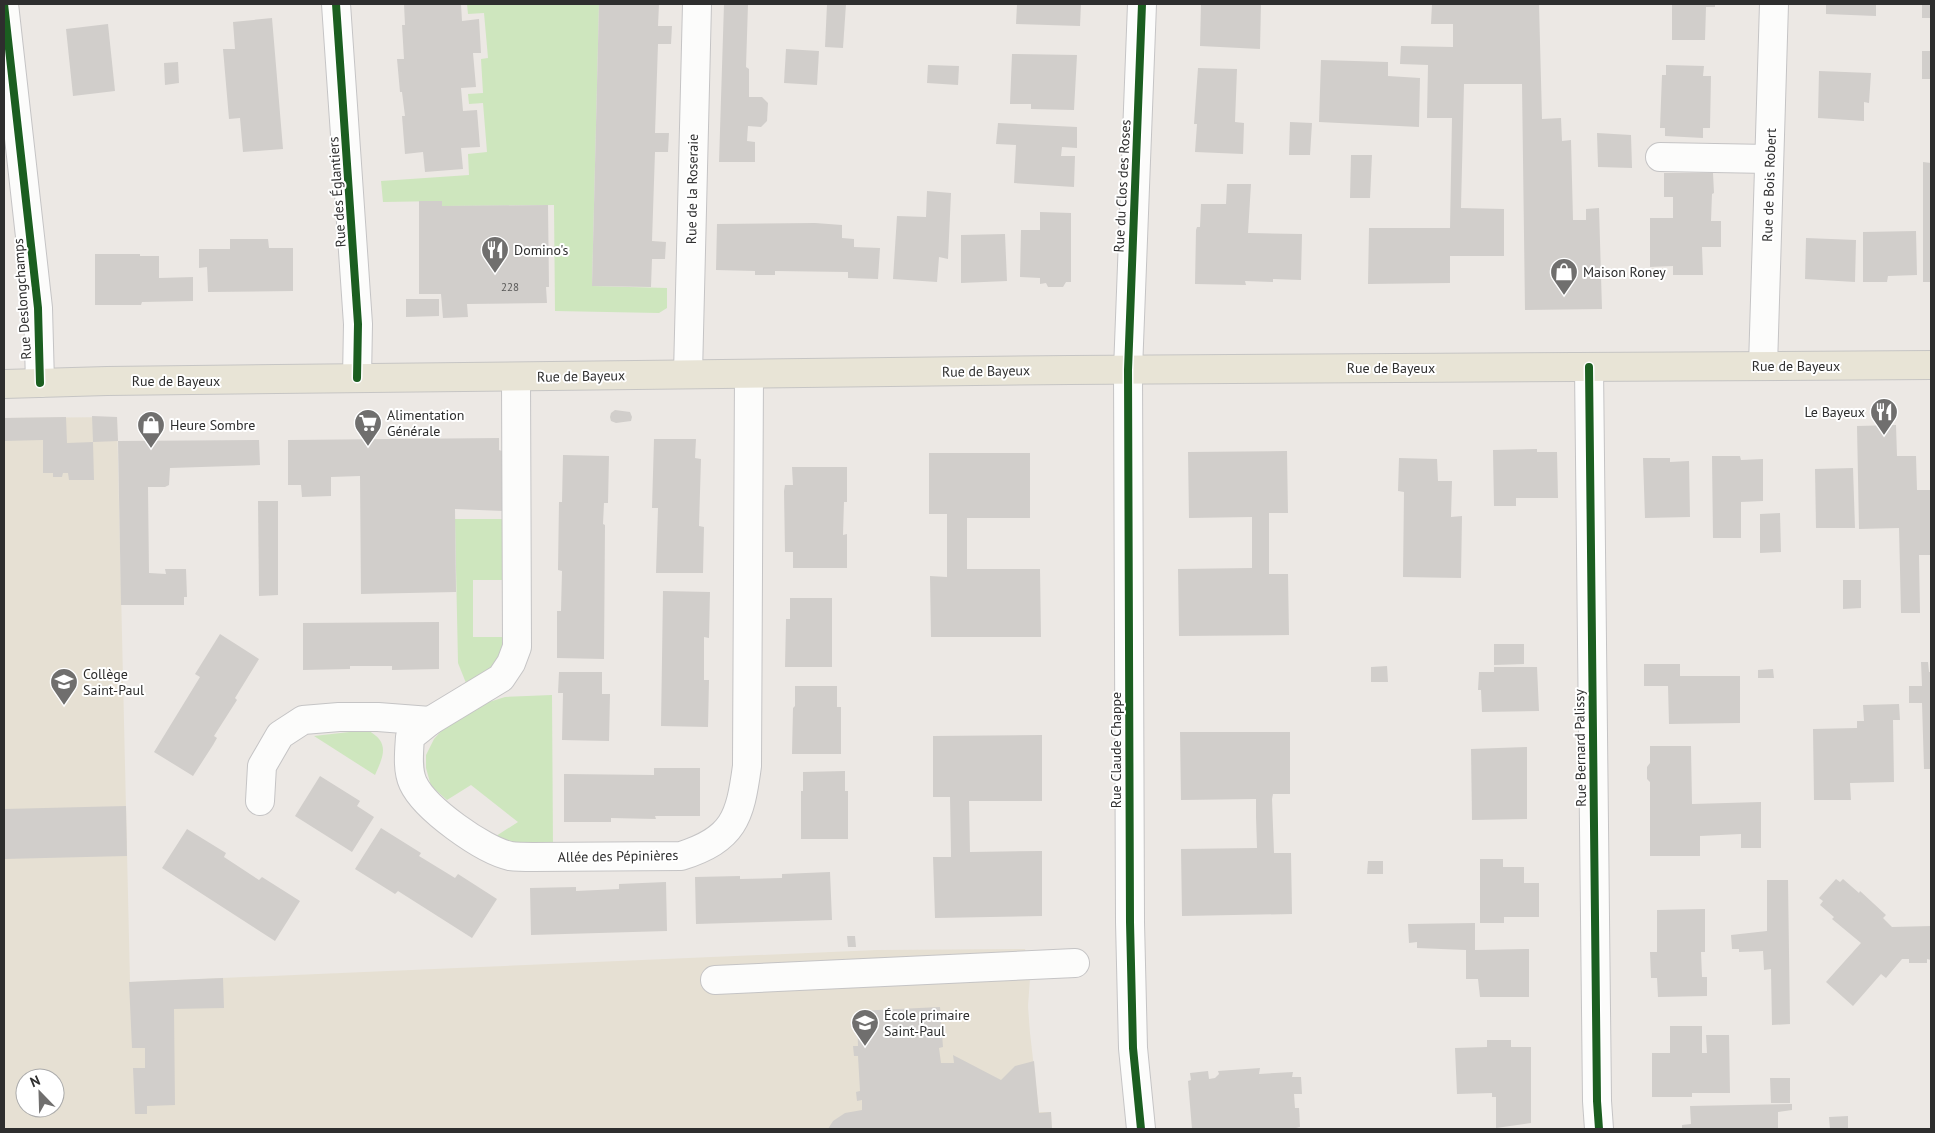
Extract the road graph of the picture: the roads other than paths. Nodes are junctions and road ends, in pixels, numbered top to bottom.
1 (4, 4) edge
2 (336, 4) edge
3 (697, 4) edge
4 (1142, 4) edge
5 (1774, 4) edge
6 (1660, 157) dead end
7 (1769, 159) junction
8 (1763, 366) junction
9 (1931, 366) edge
10 (1589, 367) junction
11 (1128, 370) junction
12 (688, 374) junction
13 (749, 374) junction
14 (516, 377) junction
15 (358, 378) junction
16 (40, 383) junction
17 (4, 384) edge
18 (430, 722) junction
19 (260, 801) dead end
20 (1075, 962) dead end
21 (715, 980) dead end
22 (1141, 1129) edge
23 (1599, 1129) edge

1 - 16 street, Rue Deslongchamps
2 - 15 street, Rue des Églantiers
3 - 12 street, Rue de la Roseraie
4 - 11 street, Rue du Clos des Roses
5 - 7 street, Rue de Bois Robert
6 - 7 street
7 - 8 street, Rue de Bois Robert
8 - 9 main road, Rue de Bayeux
8 - 10 main road, Rue de Bayeux
10 - 11 main road, Rue de Bayeux
10 - 23 street, Rue Bernard Palissy
11 - 13 main road, Rue de Bayeux
11 - 22 street, Rue Claude Chappe
12 - 13 main road, Rue de Bayeux
12 - 14 main road, Rue de Bayeux
13 - 18 street, Allée des Pépinières
14 - 15 main road, Rue de Bayeux
14 - 18 street, Allée des Pépinières
15 - 16 main road, Rue de Bayeux
16 - 17 main road, Rue de Bayeux
18 - 19 street
20 - 21 street

